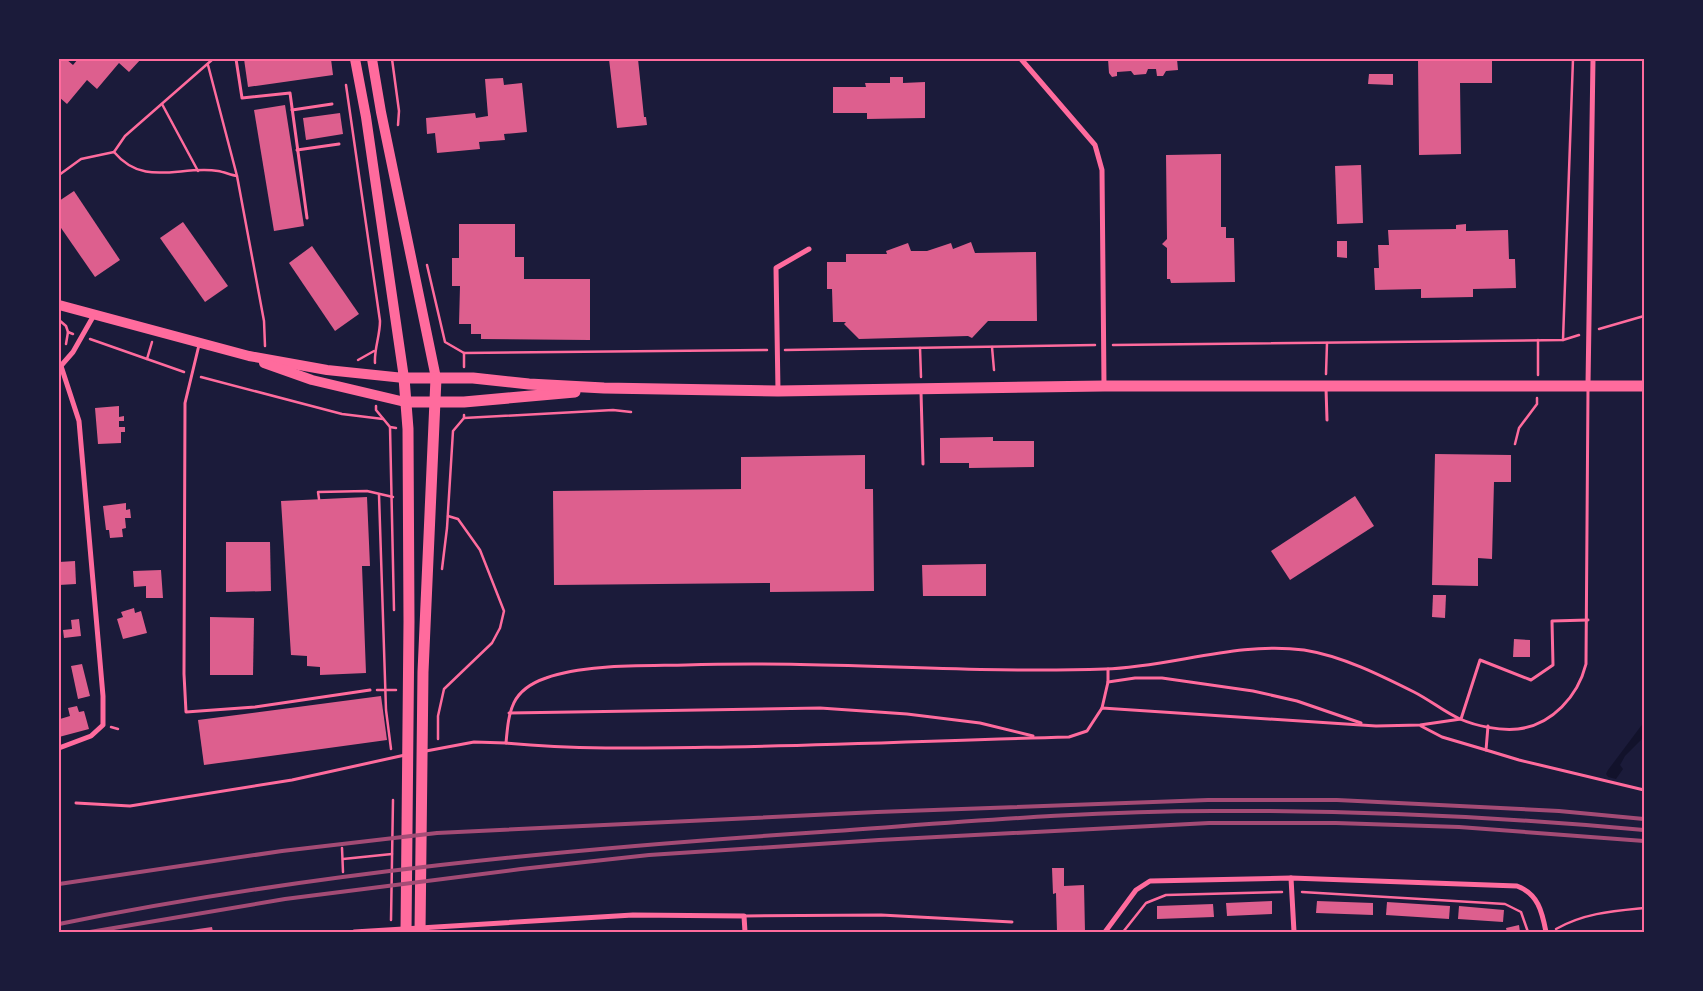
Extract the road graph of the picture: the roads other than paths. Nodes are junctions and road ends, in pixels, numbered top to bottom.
1 (236, 59) edge
2 (355, 59) edge
3 (372, 59) edge
4 (822, 59) edge
5 (830, 59) edge
6 (1021, 59) edge
7 (1593, 59) edge
8 (332, 104) dead end
9 (292, 110) junction
10 (339, 144) dead end
11 (298, 150) junction
12 (306, 218) dead end
13 (808, 249) dead end
14 (59, 305) edge
15 (94, 314) junction
16 (200, 342) junction
17 (249, 356) junction
18 (60, 367) edge
19 (404, 378) junction
20 (436, 378) junction
21 (1588, 385) junction
22 (1104, 386) junction
23 (1326, 386) junction
24 (1644, 386) edge
25 (604, 388) junction
26 (921, 389) junction
27 (778, 391) junction
28 (405, 402) junction
29 (435, 404) junction
30 (1327, 420) dead end
31 (923, 464) dead end
32 (1588, 620) junction
33 (1108, 669) junction
34 (1108, 682) junction
35 (370, 690) dead end
36 (1102, 708) junction
37 (509, 713) junction
38 (1461, 719) junction
39 (1366, 725) junction
40 (1420, 725) junction
41 (1488, 726) junction
42 (1036, 737) junction
43 (506, 743) junction
44 (59, 748) edge
45 (1486, 750) junction
46 (419, 752) dead end
47 (410, 754) dead end
48 (1644, 790) edge
49 (76, 803) dead end
50 (1291, 878) junction
51 (744, 916) junction
52 (1012, 922) dead end
53 (354, 932) edge
54 (406, 932) edge
55 (420, 932) edge
56 (745, 932) edge
57 (1105, 932) edge
58 (1294, 932) edge
59 (1546, 932) edge

1 - 9 lane
2 - 19 main road
3 - 20 main road
4 - 5 lane
6 - 22 street
7 - 21 street
8 - 9 lane
9 - 11 lane
10 - 11 lane
11 - 12 lane
13 - 27 street
14 - 15 main road
15 - 16 main road
15 - 18 street
16 - 17 main road
16 - 35 lane
17 - 19 main road
17 - 28 main road
18 - 44 street
19 - 20 main road
19 - 28 main road
20 - 25 main road
20 - 29 main road
21 - 23 main road
21 - 24 main road
21 - 32 lane
22 - 23 main road
22 - 26 main road
23 - 30 lane
25 - 27 main road
25 - 29 main road
26 - 27 main road
26 - 31 lane
28 - 29 main road
28 - 54 main road
29 - 55 main road
32 - 38 lane
32 - 41 lane
33 - 34 lane
33 - 37 lane
33 - 38 lane
34 - 36 lane
34 - 39 lane
36 - 39 lane
36 - 42 lane
37 - 42 lane
37 - 43 lane
38 - 40 lane
38 - 41 lane
39 - 40 lane
40 - 45 lane
41 - 45 lane
42 - 43 lane
43 - 46 lane
45 - 48 lane
47 - 49 lane
50 - 57 street
50 - 58 street
50 - 59 street
51 - 52 lane
51 - 53 street
51 - 56 street

